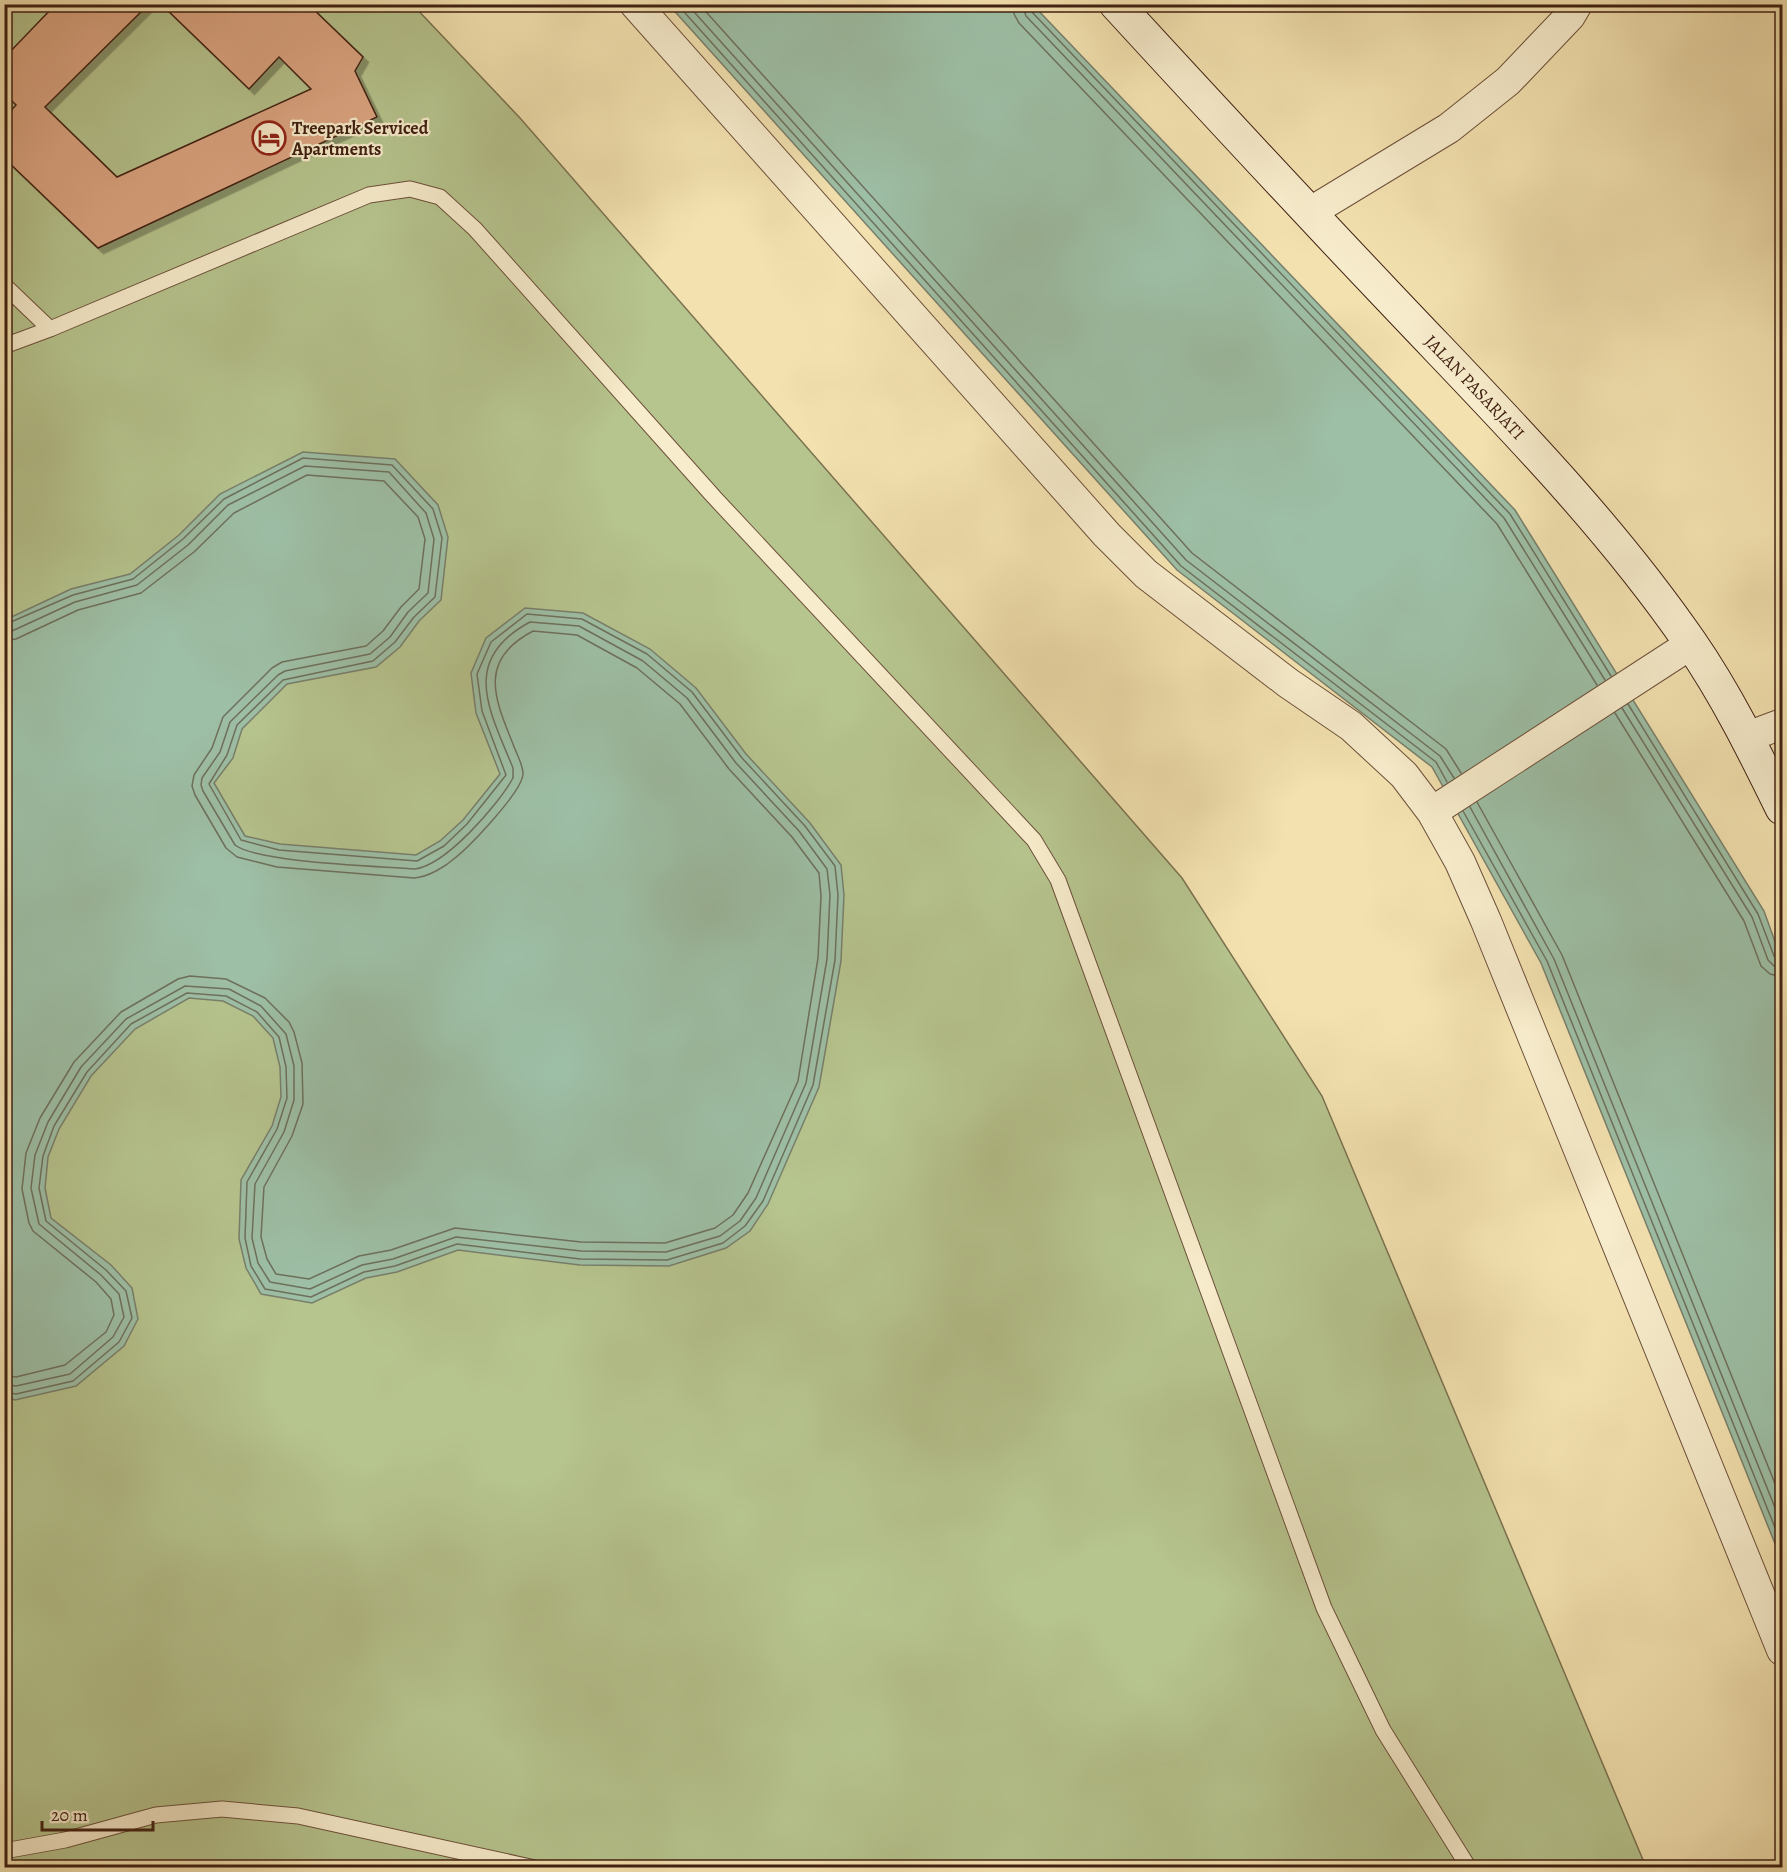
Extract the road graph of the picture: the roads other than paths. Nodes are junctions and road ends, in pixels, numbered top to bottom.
1 (635, 4) edge
2 (1116, 4) edge
3 (1577, 4) edge
4 (1309, 213) junction
5 (4, 285) edge
6 (50, 329) junction
7 (4, 346) edge
8 (1691, 644) junction
9 (1782, 724) edge
10 (1747, 736) junction
11 (1782, 808) edge
12 (1432, 812) junction
13 (1782, 1650) edge
14 (4, 1851) edge
15 (535, 1868) edge
16 (1469, 1868) edge

1 - 12 street
2 - 4 main road, JALAN PASARJATI
3 - 4 street
4 - 8 main road, JALAN PASARJATI
5 - 6 lane
6 - 7 lane
6 - 16 lane
8 - 10 main road, JALAN PASARJATI
8 - 12 street
9 - 10 street
10 - 11 main road, JALAN PASARJATI
12 - 13 street
14 - 15 lane

